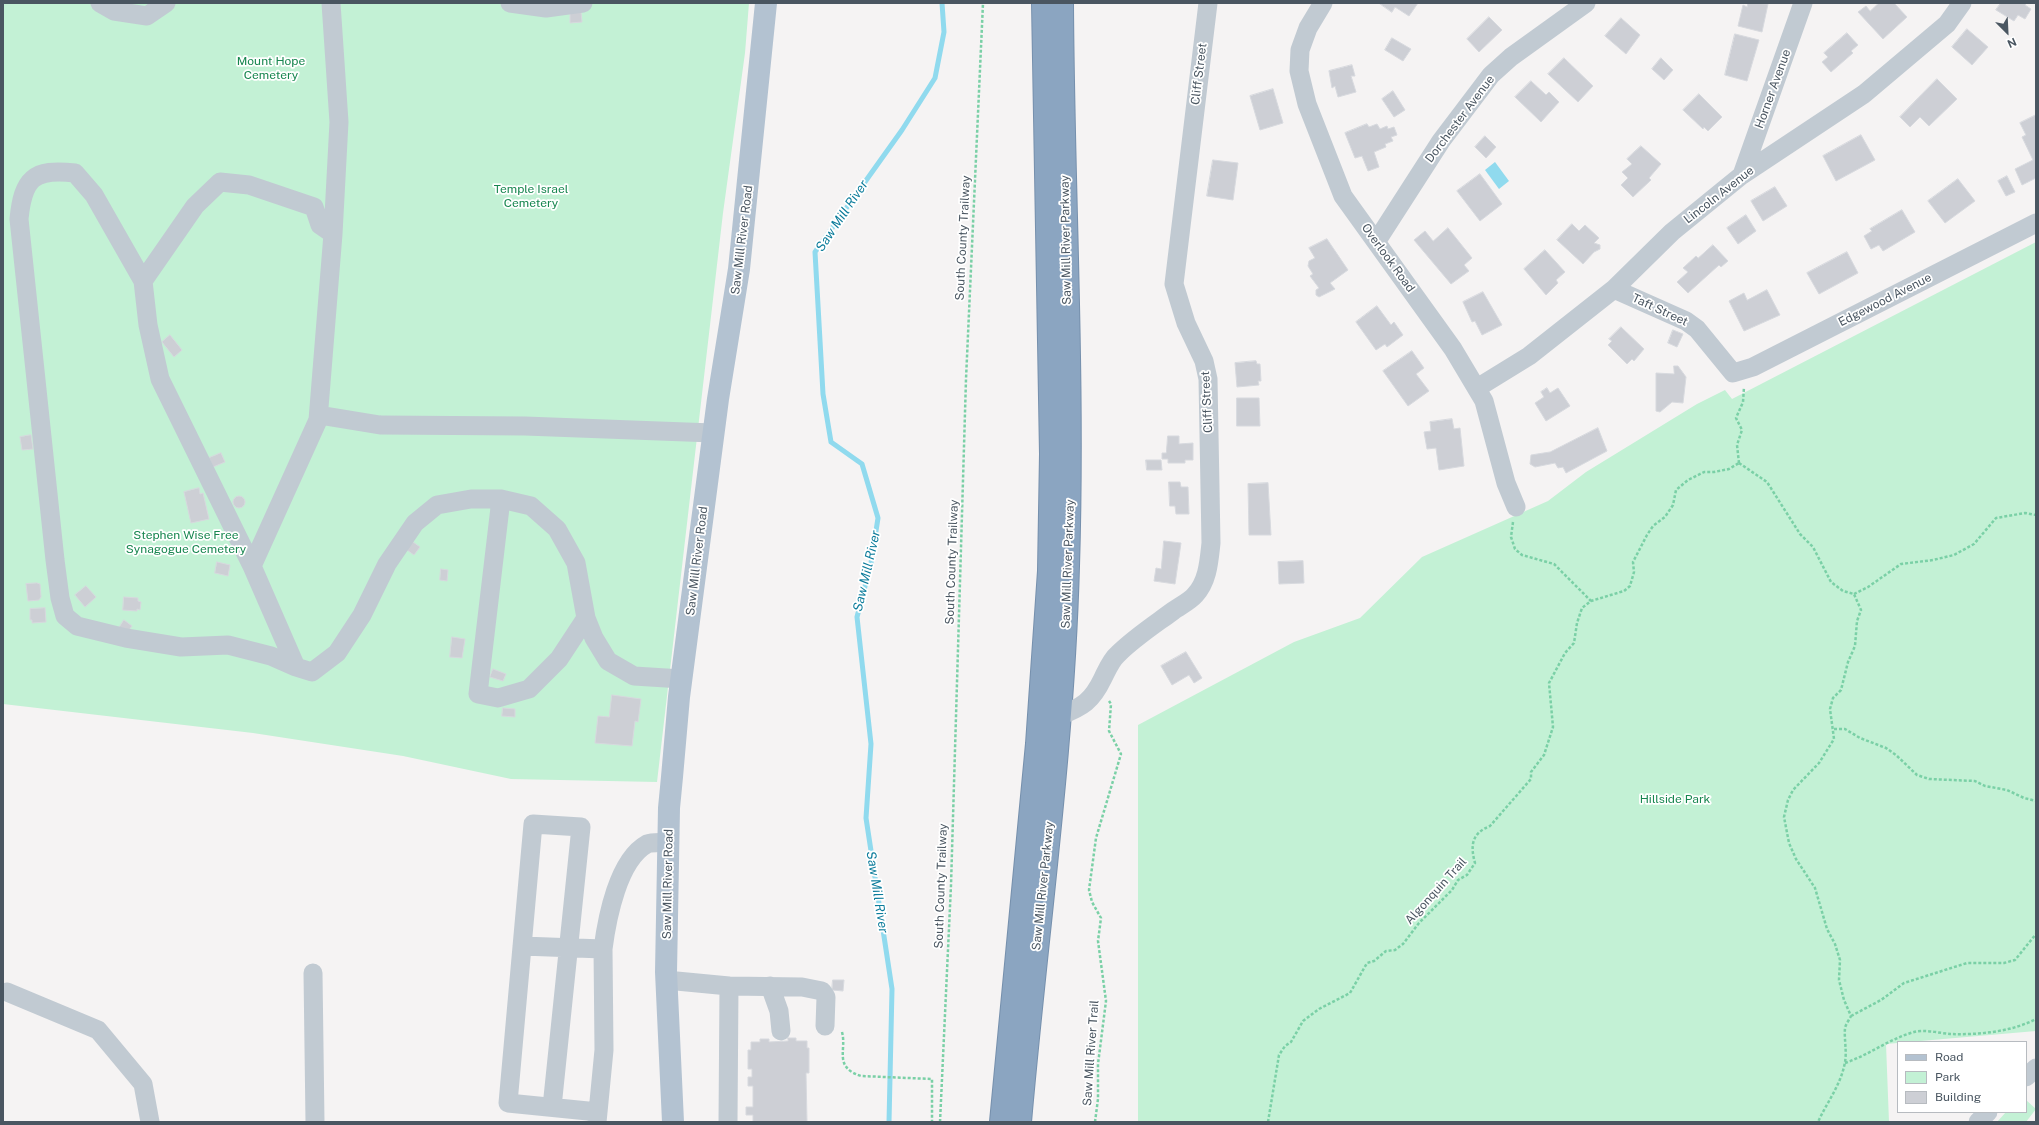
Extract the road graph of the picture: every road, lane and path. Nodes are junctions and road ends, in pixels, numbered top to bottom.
1 (100, 3) edge
2 (166, 3) edge
3 (331, 3) edge
4 (510, 3) edge
5 (766, 3) edge
6 (983, 3) edge
7 (1043, 3) edge
8 (1062, 3) edge
9 (1208, 3) edge
10 (1323, 3) edge
11 (1586, 3) edge
12 (1803, 3) edge
13 (1962, 3) edge
14 (579, 4) edge
15 (1742, 175) junction
16 (2036, 223) edge
17 (333, 234) junction
18 (1376, 242) junction
19 (143, 281) junction
20 (1614, 289) junction
21 (1737, 372) junction
22 (1477, 388) junction
23 (319, 415) junction
24 (714, 433) junction
25 (1739, 462) junction
26 (501, 498) junction
27 (1516, 507) joint
28 (2036, 515) edge
29 (252, 566) junction
30 (1854, 594) junction
31 (1591, 601) junction
32 (586, 618) junction
33 (296, 667) junction
34 (682, 679) junction
35 (1098, 689) junction
36 (1059, 716) junction
37 (1834, 728) junction
38 (2036, 801) edge
39 (668, 842) junction
40 (2036, 934) edge
41 (522, 946) junction
42 (569, 948) junction
43 (603, 949) junction
44 (313, 973) dead end
45 (666, 980) junction
46 (729, 986) junction
47 (770, 986) junction
48 (7, 992) dead end
49 (1850, 1016) junction
50 (2036, 1019) edge
51 (825, 1026) joint
52 (781, 1031) dead end
53 (1845, 1063) junction
54 (2036, 1068) edge
55 (2027, 1075) edge
56 (552, 1107) junction
57 (1987, 1113) edge
58 (598, 1117) edge
59 (150, 1122) edge
60 (316, 1122) edge
61 (673, 1122) edge
62 (728, 1122) edge
63 (932, 1122) edge
64 (940, 1122) edge
65 (1001, 1122) edge
66 (1020, 1122) edge
67 (1095, 1122) edge
68 (1268, 1122) edge
69 (1818, 1122) edge
70 (1978, 1122) edge

1 - 2 street
3 - 17 street
4 - 14 street
5 - 24 main road, Saw Mill River Road
6 - 64 path, South County Trailway
7 - 65 highway, Saw Mill River Parkway
8 - 36 highway, Saw Mill River Parkway
9 - 35 street, Cliff Street
10 - 18 street, Overlook Road
11 - 18 street, Dorchester Avenue
12 - 15 street, Horner Avenue
13 - 15 street, Lincoln Avenue
15 - 20 street, Lincoln Avenue
16 - 21 street, Edgewood Avenue
17 - 19 street
17 - 23 street
18 - 22 street, Overlook Road
19 - 29 street
19 - 33 street
20 - 21 street, Taft Street
20 - 22 street, Lincoln Avenue
21 - 25 path
22 - 27 street, Overlook Road
23 - 24 street
23 - 29 street
24 - 34 main road, Saw Mill River Road
25 - 30 path
25 - 31 path
26 - 32 street
26 - 32 street
26 - 33 street
27 - 31 path
28 - 30 path
29 - 33 street
30 - 37 path
31 - 68 path, Algonquin Trail
32 - 34 street
34 - 39 main road, Saw Mill River Road
35 - 36 street, Cliff Street
35 - 67 path, Saw Mill River Trail
36 - 66 highway, Saw Mill River Parkway
37 - 38 path
37 - 49 path
39 - 43 street
39 - 45 main road, Saw Mill River Road
40 - 49 path
41 - 42 street
41 - 42 street
41 - 56 street
42 - 43 street
42 - 56 street
43 - 58 street
44 - 60 street
45 - 46 street
45 - 61 main road, Saw Mill River Road
46 - 47 street
46 - 62 street
47 - 51 street
47 - 52 street
48 - 59 street
49 - 53 path
50 - 53 path
51 - 63 path
53 - 69 path
54 - 55 street
56 - 58 street
57 - 70 street

